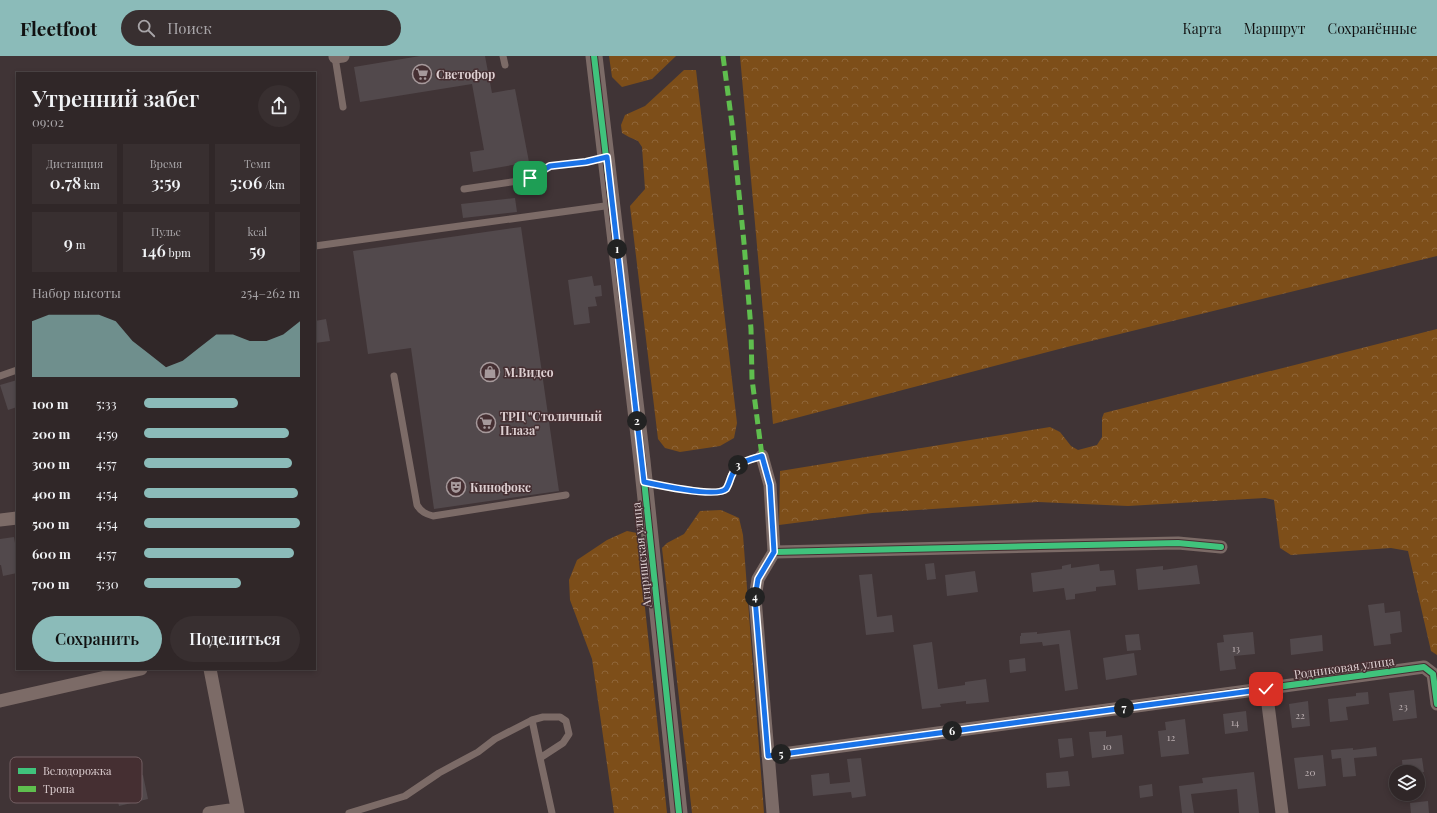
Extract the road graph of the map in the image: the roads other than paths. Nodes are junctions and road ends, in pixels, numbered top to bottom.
1 (338, 56) edge
2 (503, 56) edge
3 (594, 56) edge
4 (505, 66) dead end
5 (343, 107) dead end
6 (607, 157) junction
7 (464, 189) dead end
8 (612, 205) junction
9 (316, 246) edge
10 (16, 370) edge
11 (0, 376) edge
12 (394, 376) dead end
13 (762, 456) joint
14 (644, 482) junction
15 (566, 495) dead end
16 (16, 518) edge
17 (0, 520) edge
18 (1221, 547) dead end
19 (774, 552) junction
20 (137, 670) edge
21 (210, 670) edge
22 (1266, 689) junction
23 (0, 701) edge
24 (1437, 704) edge
25 (532, 720) junction
26 (768, 756) junction
27 (540, 758) junction
28 (237, 811) edge
29 (209, 813) edge
30 (349, 813) edge
31 (552, 813) edge
32 (679, 813) edge
33 (773, 813) edge
34 (1282, 813) edge

1 - 5 lane
2 - 4 lane
3 - 6 street, Агиришская улица
6 - 7 lane
6 - 8 street, Агиришская улица
8 - 9 lane
8 - 14 street, Агиришская улица
10 - 11 lane
12 - 15 lane
13 - 14 lane
13 - 19 street
14 - 32 street, Агиришская улица
16 - 17 street
18 - 19 street
19 - 26 street
20 - 23 street
21 - 28 street
22 - 24 street, Родниковая улица
22 - 26 street, Родниковая улица
22 - 34 street
25 - 27 lane
25 - 27 lane
25 - 30 lane
26 - 33 street
27 - 31 lane
28 - 29 street

